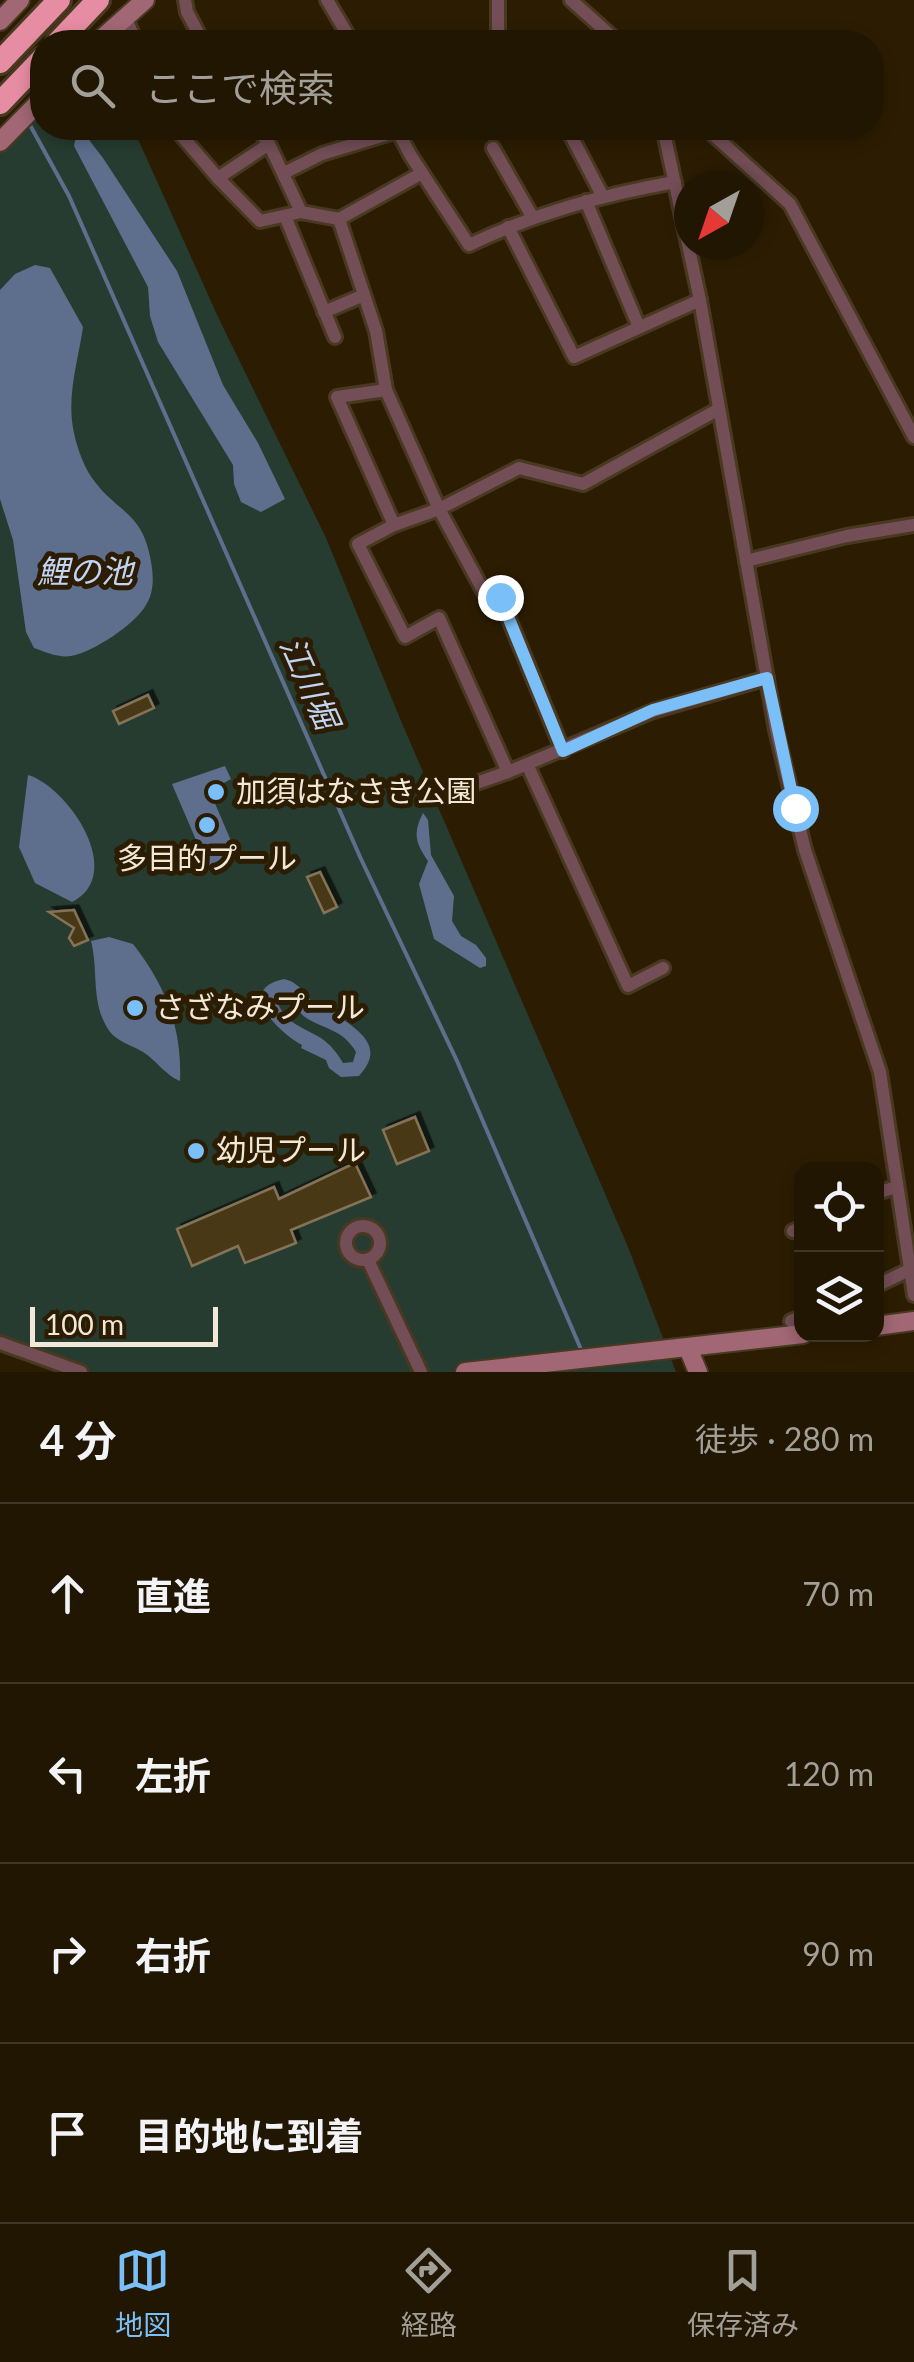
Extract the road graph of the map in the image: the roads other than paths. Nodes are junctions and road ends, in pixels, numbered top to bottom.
1 (20, 0) edge
2 (58, 0) edge
3 (98, 0) edge
4 (145, 0) edge
5 (184, 0) edge
6 (328, 0) edge
7 (498, 0) edge
8 (570, 0) edge
9 (125, 16) junction
10 (0, 21) edge
11 (69, 30) edge
12 (110, 30) edge
13 (131, 30) edge
14 (197, 30) edge
15 (345, 30) edge
16 (498, 30) edge
17 (604, 30) edge
18 (0, 62) edge
19 (30, 72) edge
20 (0, 104) edge
21 (30, 111) edge
22 (185, 140) edge
23 (266, 140) edge
24 (364, 140) edge
25 (403, 140) edge
26 (573, 140) edge
27 (666, 140) edge
28 (719, 140) edge
29 (0, 142) edge
30 (269, 144) junction
31 (494, 148) dead end
32 (284, 173) junction
33 (422, 173) junction
34 (218, 178) junction
35 (674, 178) edge
36 (674, 182) edge
37 (602, 195) junction
38 (586, 200) junction
39 (301, 212) junction
40 (284, 216) junction
41 (533, 218) junction
42 (338, 220) junction
43 (508, 227) junction
44 (692, 260) edge
45 (364, 295) junction
46 (700, 300) junction
47 (324, 312) junction
48 (640, 328) junction
49 (334, 337) dead end
50 (386, 390) junction
51 (718, 408) junction
52 (914, 437) edge
53 (439, 509) junction
54 (394, 525) junction
55 (914, 525) edge
56 (746, 561) junction
57 (767, 678) junction
58 (563, 751) junction
59 (527, 764) junction
60 (508, 772) junction
61 (462, 788) dead end
62 (663, 968) dead end
63 (898, 1186) junction
64 (884, 1190) edge
65 (368, 1260) dead end
66 (909, 1270) junction
67 (884, 1282) edge
68 (914, 1294) edge
69 (914, 1321) edge
70 (794, 1325) edge
71 (884, 1325) edge
72 (0, 1343) edge
73 (688, 1348) junction
74 (81, 1372) edge
75 (421, 1372) edge
76 (464, 1372) edge
77 (698, 1372) edge

1 - 10 main road
2 - 18 highway
3 - 11 highway
4 - 9 main road
5 - 14 street
6 - 15 street
7 - 16 street
8 - 17 street
9 - 12 main road
9 - 13 street
19 - 20 highway
21 - 29 main road
22 - 34 street
23 - 30 street
24 - 32 street
25 - 33 street
26 - 37 street
27 - 35 street
28 - 52 street
30 - 32 street
30 - 34 street
31 - 41 street
32 - 39 street
33 - 42 street
33 - 43 street
34 - 40 street
36 - 37 street
37 - 38 street
38 - 41 street
38 - 48 street
39 - 40 street
39 - 42 street
40 - 47 street
41 - 43 street
42 - 45 street
43 - 48 street
44 - 46 street
45 - 47 street
45 - 50 street
46 - 48 street
46 - 51 street
47 - 49 street
50 - 53 street
50 - 54 street
51 - 53 street
51 - 56 street
53 - 54 street
53 - 58 street
54 - 60 street
55 - 56 street
56 - 57 street
57 - 58 street
57 - 63 street
58 - 59 street
59 - 60 street
59 - 62 street
60 - 61 street
63 - 64 street
63 - 66 street
65 - 75 street
66 - 67 street
66 - 68 street
69 - 71 main road
70 - 73 main road
72 - 74 street
73 - 76 main road
73 - 77 main road

